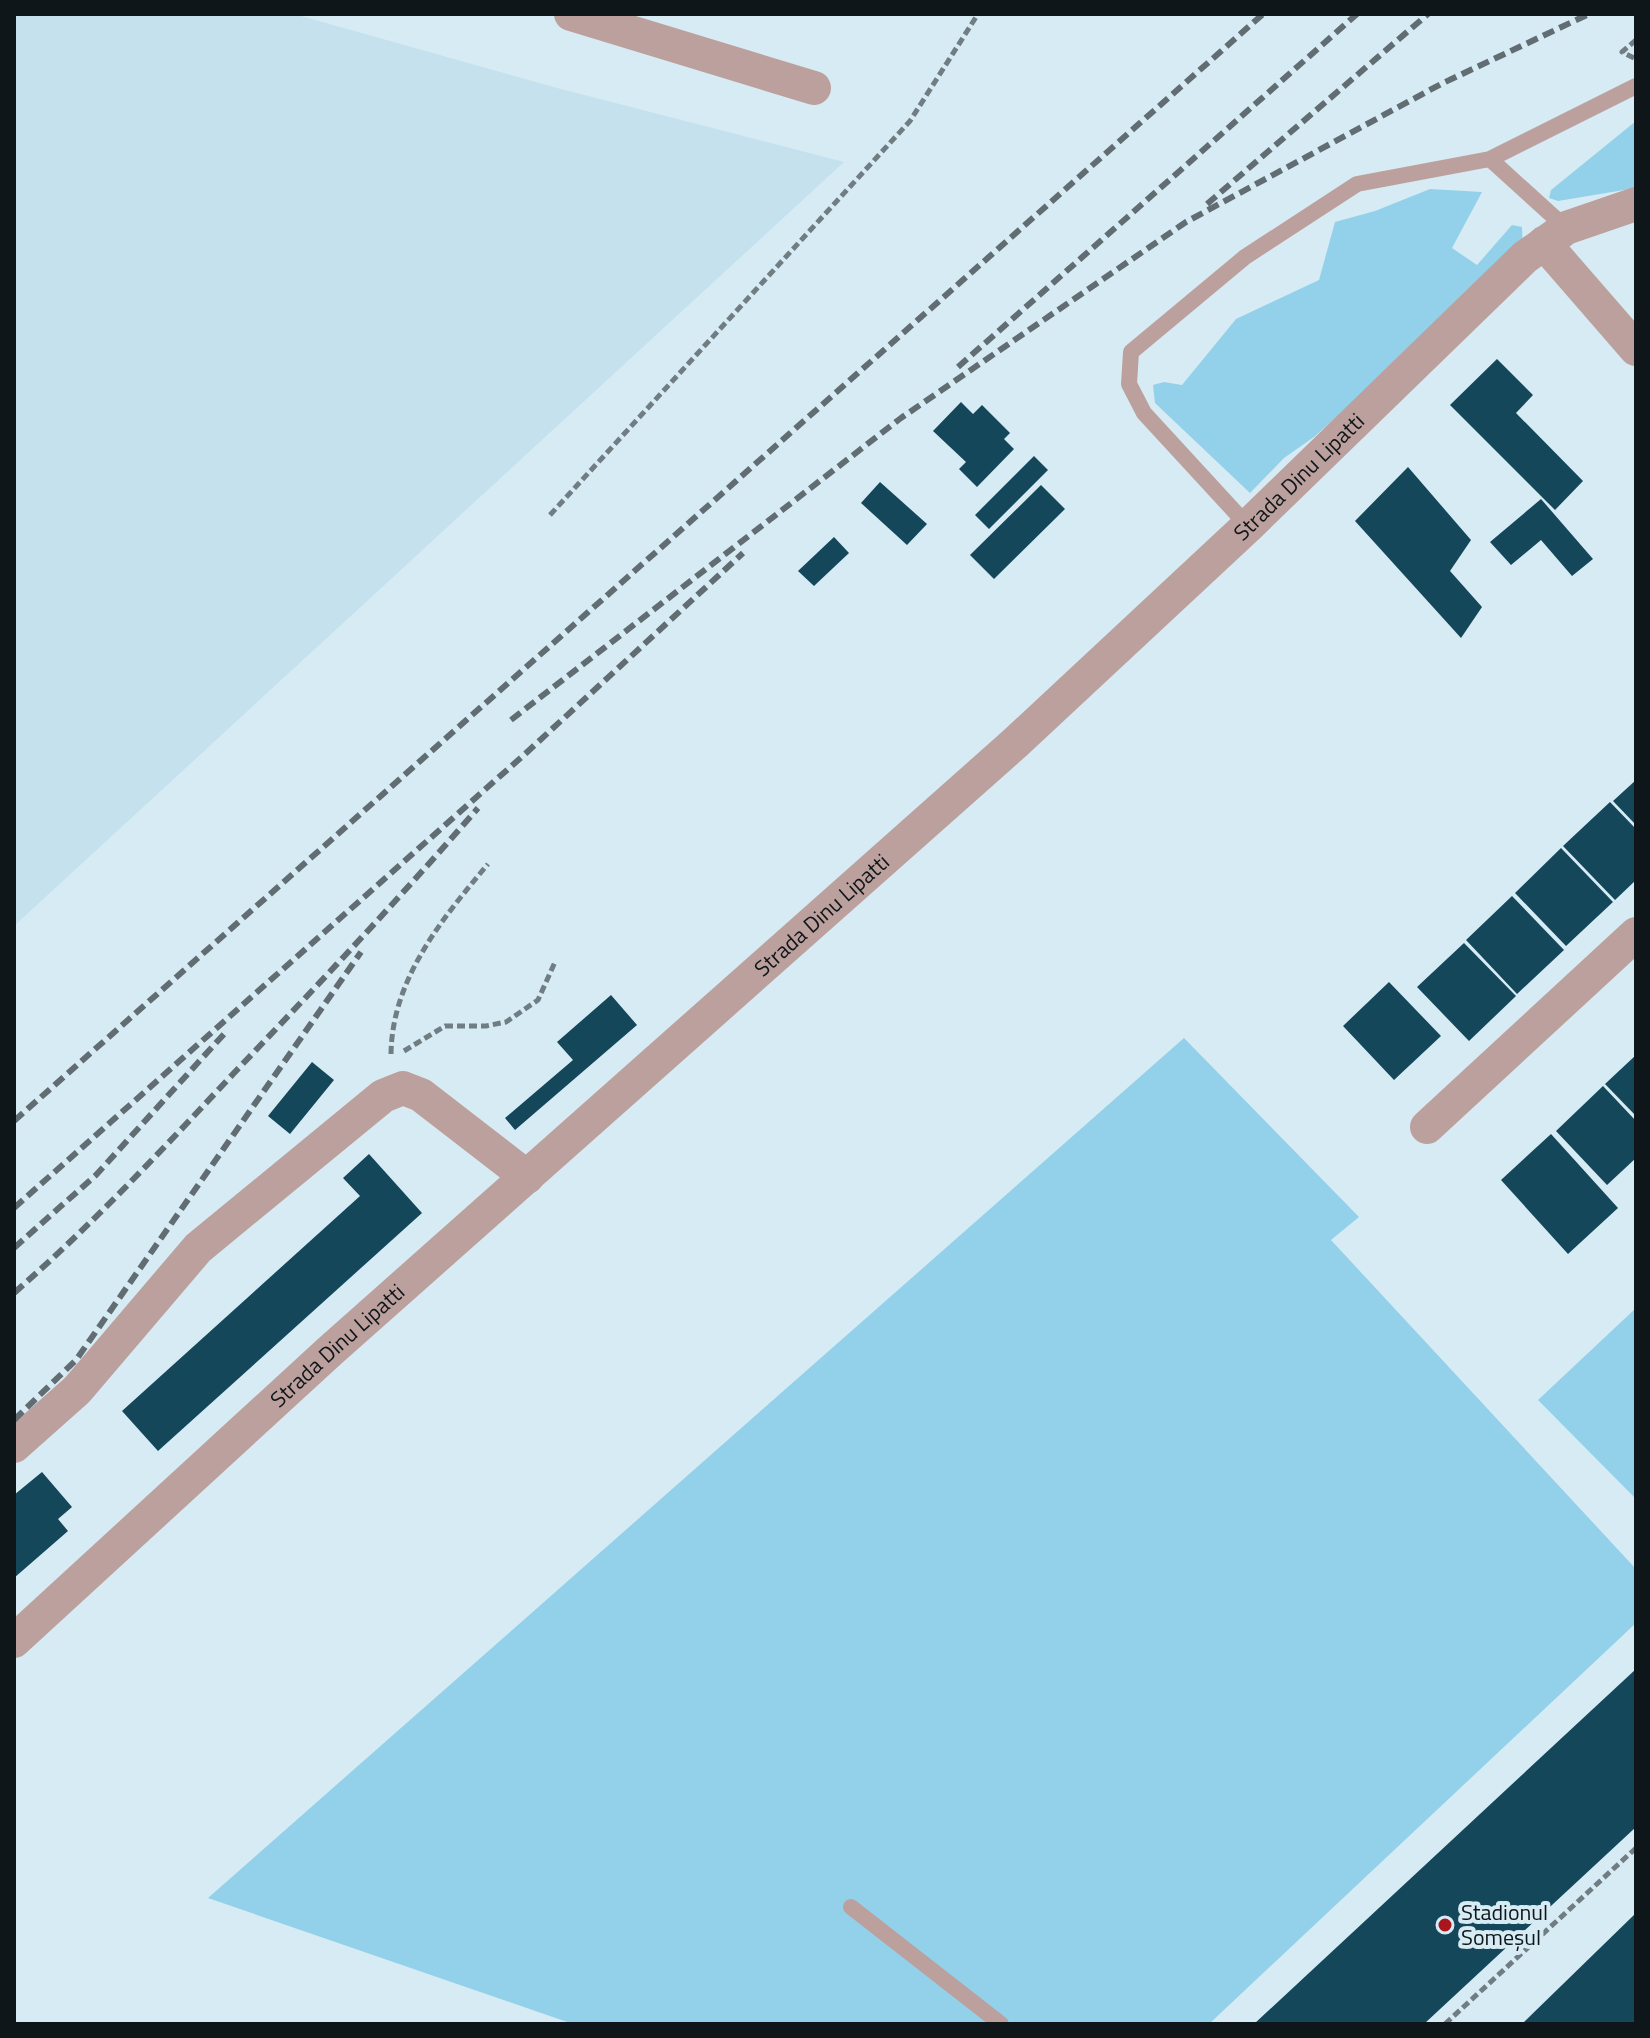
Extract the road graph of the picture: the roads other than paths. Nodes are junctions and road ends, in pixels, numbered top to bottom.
1 (571, 14) edge
2 (620, 20) edge
3 (1636, 86) edge
4 (814, 88) dead end
5 (1490, 159) junction
6 (1636, 204) edge
7 (1555, 236) junction
8 (1636, 349) edge
9 (1248, 526) junction
10 (1636, 934) edge
11 (1427, 1127) dead end
12 (527, 1177) junction
13 (14, 1446) edge
14 (14, 1641) edge
15 (851, 1907) dead end
16 (1001, 2024) edge

1 - 2 street
2 - 4 street
3 - 5 lane
5 - 7 lane
5 - 9 lane
6 - 7 street, Strada Dinu Lipatti
7 - 8 street
7 - 9 street, Strada Dinu Lipatti
9 - 12 street, Strada Dinu Lipatti
10 - 11 street
12 - 13 street
12 - 14 street, Strada Dinu Lipatti
15 - 16 lane

